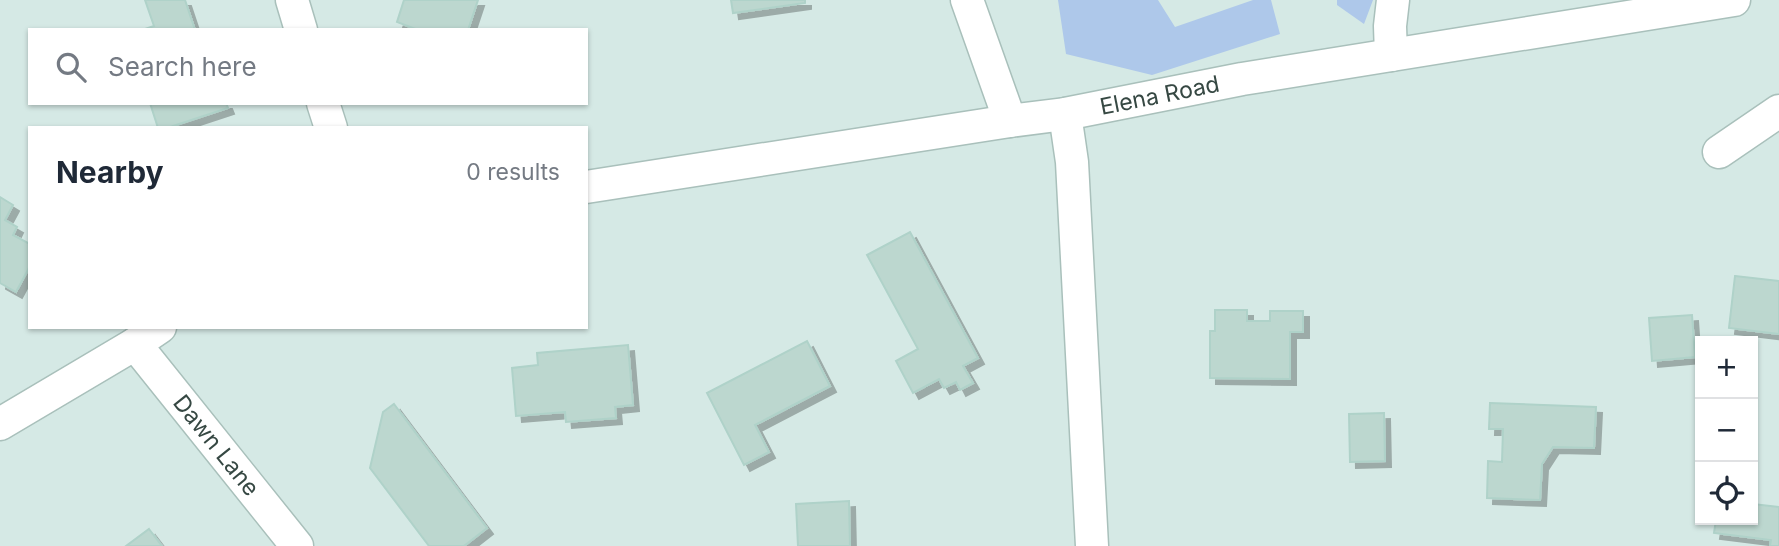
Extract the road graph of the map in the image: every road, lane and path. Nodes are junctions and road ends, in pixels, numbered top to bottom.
1 (292, 0) edge
2 (967, 0) edge
3 (1394, 0) edge
4 (1734, 0) edge
5 (300, 28) edge
6 (1391, 55) junction
7 (324, 105) edge
8 (1779, 111) edge
9 (1065, 114) junction
10 (1010, 121) junction
11 (330, 126) edge
12 (1719, 152) dead end
13 (588, 187) edge
14 (147, 336) edge
15 (0, 424) edge
16 (297, 546) edge
17 (1092, 546) edge

1 - 5 street
2 - 10 street
3 - 6 street
4 - 6 street, Elena Road
6 - 9 street, Elena Road
7 - 11 street
8 - 12 street
9 - 10 street, Elena Road
9 - 17 street
10 - 13 street, Elena Road
14 - 15 street
14 - 16 street, Dawn Lane

